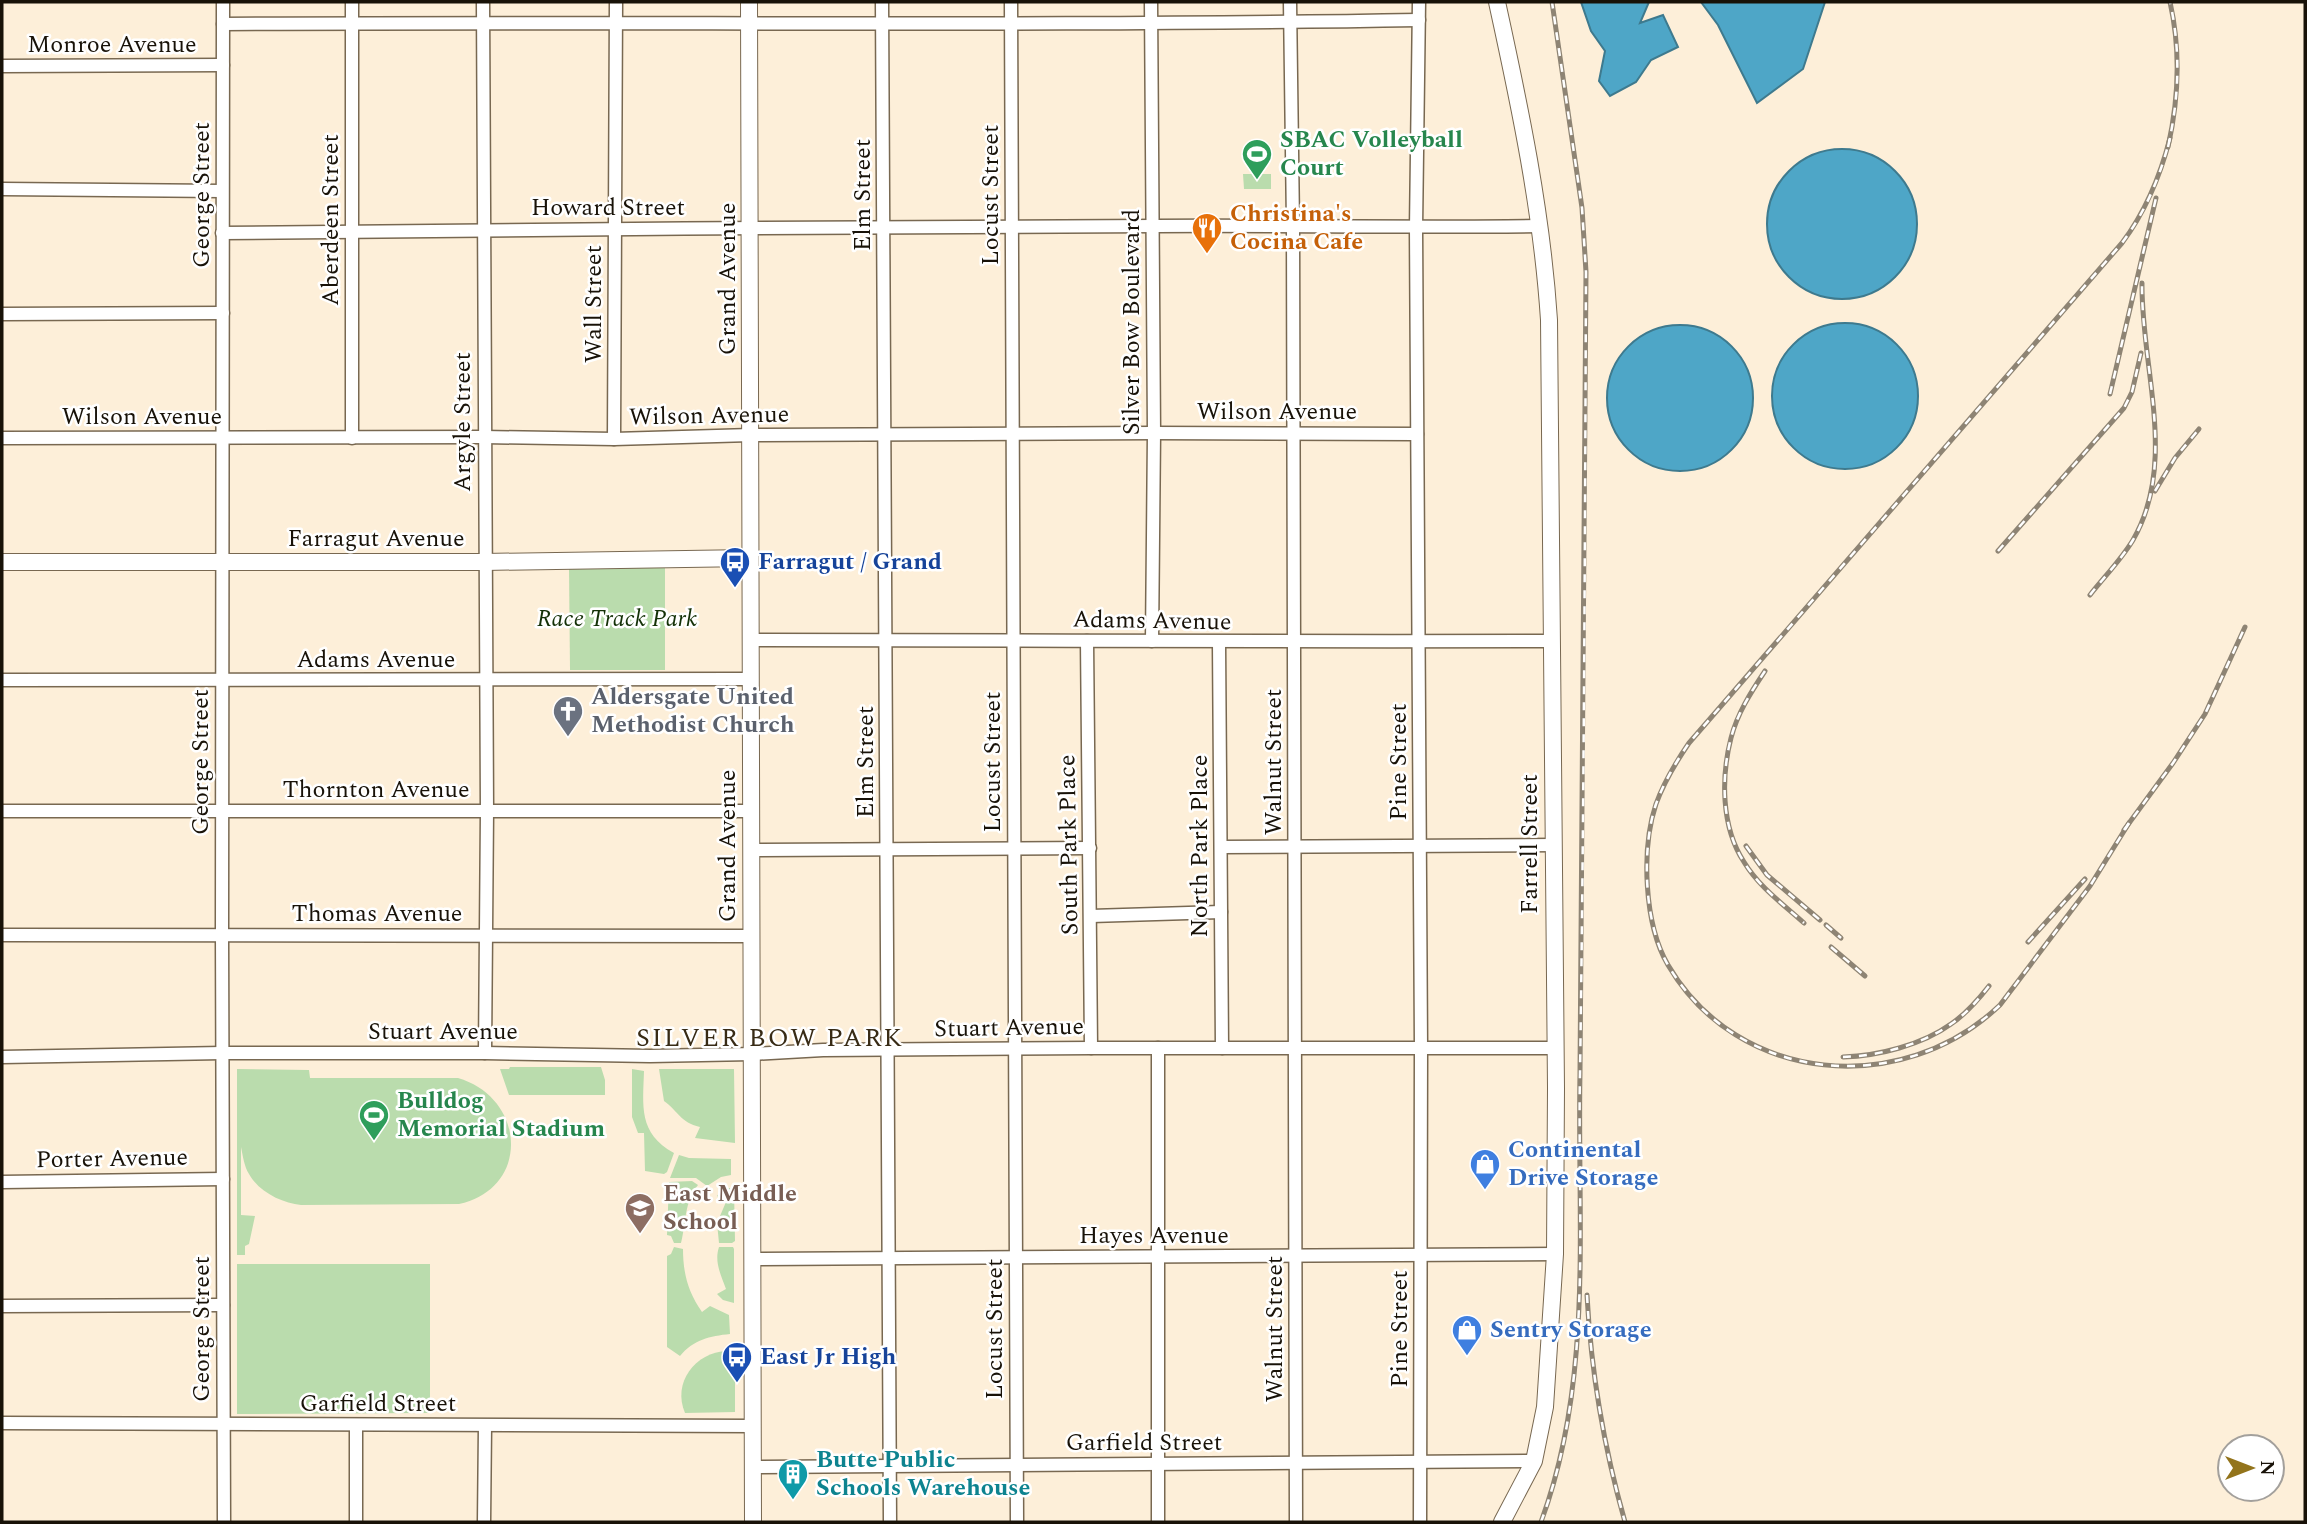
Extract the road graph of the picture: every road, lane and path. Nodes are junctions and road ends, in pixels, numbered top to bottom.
1 (223, 2) edge
2 (352, 2) edge
3 (483, 2) edge
4 (616, 2) edge
5 (749, 2) edge
6 (882, 2) edge
7 (1011, 2) edge
8 (1152, 2) edge
9 (1290, 2) edge
10 (1419, 2) edge
11 (1497, 2) edge
12 (1419, 20) junction
13 (352, 22) junction
14 (1011, 22) junction
15 (1152, 22) junction
16 (1290, 22) junction
17 (749, 23) junction
18 (882, 23) junction
19 (223, 24) junction
20 (483, 24) junction
21 (616, 25) junction
22 (223, 65) junction
23 (2, 66) edge
24 (2, 189) edge
25 (222, 191) junction
26 (1293, 225) junction
27 (1152, 226) junction
28 (1540, 226) junction
29 (884, 227) junction
30 (1012, 227) junction
31 (751, 228) junction
32 (1416, 228) junction
33 (485, 230) junction
34 (615, 230) junction
35 (352, 231) junction
36 (222, 233) junction
37 (223, 313) junction
38 (2, 314) edge
39 (1154, 433) junction
40 (1293, 433) junction
41 (1012, 434) junction
42 (1417, 434) junction
43 (751, 435) junction
44 (886, 435) junction
45 (484, 437) junction
46 (2, 438) edge
47 (223, 438) junction
48 (352, 438) junction
49 (614, 439) junction
50 (750, 558) junction
51 (2, 562) edge
52 (223, 562) junction
53 (484, 562) junction
54 (751, 640) junction
55 (886, 640) junction
56 (1013, 640) junction
57 (1087, 641) junction
58 (1152, 641) junction
59 (1552, 641) junction
60 (1294, 642) junction
61 (1419, 642) junction
62 (1219, 643) junction
63 (2, 680) edge
64 (750, 680) junction
65 (222, 681) junction
66 (486, 681) junction
67 (222, 810) junction
68 (2, 811) edge
69 (487, 811) junction
70 (751, 811) junction
71 (1553, 845) junction
72 (1420, 846) junction
73 (1221, 847) junction
74 (1295, 847) junction
75 (1015, 848) junction
76 (1090, 848) junction
77 (887, 849) junction
78 (751, 850) junction
79 (1221, 912) junction
80 (1091, 916) junction
81 (2, 935) edge
82 (222, 935) junction
83 (485, 935) junction
84 (751, 936) junction
85 (1091, 1048) junction
86 (1158, 1048) junction
87 (1222, 1048) junction
88 (1295, 1048) junction
89 (1421, 1048) junction
90 (1555, 1048) junction
91 (1016, 1049) junction
92 (887, 1050) junction
93 (222, 1053) junction
94 (485, 1053) junction
95 (752, 1054) junction
96 (2, 1057) edge
97 (223, 1179) junction
98 (2, 1182) edge
99 (1555, 1254) junction
100 (1421, 1255) junction
101 (1296, 1256) junction
102 (1158, 1257) junction
103 (888, 1258) junction
104 (1016, 1258) junction
105 (752, 1259) junction
106 (223, 1305) junction
107 (2, 1306) edge
108 (2, 1423) edge
109 (356, 1424) junction
110 (224, 1425) junction
111 (485, 1426) junction
112 (753, 1426) junction
113 (1534, 1461) junction
114 (1421, 1462) junction
115 (1296, 1463) junction
116 (1158, 1464) junction
117 (1017, 1465) junction
118 (889, 1466) junction
119 (753, 1467) junction
120 (224, 1522) edge
121 (355, 1522) edge
122 (484, 1522) edge
123 (753, 1522) edge
124 (890, 1522) edge
125 (1017, 1522) edge
126 (1158, 1522) edge
127 (1296, 1522) edge
128 (1420, 1522) edge
129 (1502, 1522) edge

1 - 19 street, George Street
2 - 13 street, Aberdeen Street
3 - 20 street, Argyle Street
4 - 21 street, Wall Street
5 - 17 main road, Grand Avenue
6 - 18 street, Elm Street
7 - 14 street, Locust Street
8 - 15 street, Silver Bow Boulevard
9 - 16 street, Walnut Street
10 - 12 street, Pine Street
11 - 28 main road, Farrell Street
12 - 16 street, Monroe Avenue
12 - 32 street, Pine Street
13 - 19 street, Monroe Avenue
13 - 20 street, Monroe Avenue
13 - 35 street, Aberdeen Street
14 - 15 street, Monroe Avenue
14 - 18 street, Monroe Avenue
14 - 30 street, Locust Street
15 - 16 street, Monroe Avenue
15 - 27 street, Silver Bow Boulevard
16 - 26 street, Walnut Street
17 - 18 street, Monroe Avenue
17 - 21 street, Monroe Avenue
17 - 31 main road, Grand Avenue
18 - 29 street, Elm Street
19 - 22 street, George Street
20 - 21 street, Monroe Avenue
20 - 33 street, Argyle Street
21 - 34 street, Wall Street
22 - 23 street, Monroe Avenue
22 - 25 street, George Street
24 - 25 street
25 - 36 street, George Street
26 - 27 street, Howard Street
26 - 32 street, Howard Street
26 - 40 street, Walnut Street
27 - 30 street, Howard Street
27 - 39 street, Silver Bow Boulevard
28 - 32 street, Howard Street
28 - 59 main road, Farrell Street
29 - 30 street, Howard Street
29 - 31 street, Howard Street
29 - 44 street, Elm Street
30 - 41 street, Locust Street
31 - 34 street, Howard Street
31 - 43 main road, Grand Avenue
32 - 42 street, Pine Street
33 - 34 street, Howard Street
33 - 35 street, Howard Street
33 - 45 street, Argyle Street
34 - 49 street, Wall Street
35 - 36 street, Howard Street
35 - 48 street, Aberdeen Street
36 - 37 street, George Street
37 - 38 street
37 - 47 street, George Street
39 - 40 street, Wilson Avenue
39 - 41 street, Wilson Avenue
39 - 58 street, Silver Bow Boulevard
40 - 42 street, Wilson Avenue
40 - 60 street, Walnut Street
41 - 44 street, Wilson Avenue
41 - 56 street, Locust Street
42 - 61 street, Pine Street
43 - 44 street, Wilson Avenue
43 - 49 street, Wilson Avenue
43 - 50 main road, Grand Avenue
44 - 55 street, Elm Street
45 - 48 street, Wilson Avenue
45 - 49 street, Wilson Avenue
45 - 53 street, Argyle Street
46 - 47 street, Wilson Avenue
47 - 48 street, Wilson Avenue
47 - 52 street, George Street
50 - 53 main road, Farragut Avenue
50 - 54 main road, Grand Avenue
51 - 52 main road, Farragut Avenue
52 - 53 main road, Farragut Avenue
52 - 65 street, George Street
53 - 66 street, Argyle Street
54 - 55 street, Adams Avenue
54 - 64 main road, Grand Avenue
55 - 56 street, Adams Avenue
55 - 77 street, Elm Street
56 - 57 street, Adams Avenue
56 - 75 street, Locust Street
57 - 58 street, Adams Avenue
57 - 76 street, South Park Place
58 - 62 street, Adams Avenue
59 - 61 street, Adams Avenue
59 - 71 main road, Farrell Street
60 - 61 street, Adams Avenue
60 - 62 street, Adams Avenue
60 - 74 street, Walnut Street
61 - 72 street, Pine Street
62 - 73 street, North Park Place
63 - 65 street, Adams Avenue
64 - 66 street, Adams Avenue
64 - 70 main road, Grand Avenue
65 - 66 street, Adams Avenue
65 - 67 street, George Street
66 - 69 street, Argyle Street
67 - 68 street, Thornton Avenue
67 - 69 street, Thornton Avenue
67 - 82 street, George Street
69 - 70 street, Thornton Avenue
69 - 83 street, Argyle Street
70 - 78 main road, Grand Avenue
71 - 72 street
71 - 90 main road, Farrell Street
72 - 74 street
72 - 89 street, Pine Street
73 - 74 street
73 - 79 street, North Park Place
74 - 88 street, Walnut Street
75 - 76 street
75 - 77 street
75 - 91 street, Locust Street
76 - 80 street, South Park Place
77 - 78 street
77 - 92 street, Elm Street
78 - 84 main road, Grand Avenue
79 - 80 street
79 - 87 street, North Park Place
80 - 85 street, South Park Place
81 - 82 street, Thomas Avenue
82 - 83 street, Thomas Avenue
82 - 93 street, George Street
83 - 84 street, Thomas Avenue
83 - 94 street, Argyle Street
84 - 95 main road, Grand Avenue
85 - 86 street, Stuart Avenue
85 - 91 street, Stuart Avenue
86 - 87 street, Stuart Avenue
86 - 102 street
87 - 88 street, Stuart Avenue
88 - 89 street, Stuart Avenue
88 - 101 street, Walnut Street
89 - 90 street, Stuart Avenue
89 - 100 street, Pine Street
90 - 99 main road, Farrell Street
91 - 92 street, Stuart Avenue
91 - 104 street, Locust Street
92 - 95 street, Stuart Avenue
92 - 103 street, Elm Street
93 - 94 street, Stuart Avenue
93 - 96 street, Stuart Avenue
93 - 97 street, George Street
94 - 95 street, Stuart Avenue
95 - 105 main road, Grand Avenue
97 - 98 street, Porter Avenue
97 - 106 street, George Street
99 - 100 street, Hayes Avenue
99 - 113 main road, Farrell Street
100 - 101 street, Hayes Avenue
100 - 114 street, Pine Street
101 - 102 street, Hayes Avenue
101 - 115 street, Walnut Street
102 - 104 street, Hayes Avenue
102 - 116 street
103 - 104 street, Hayes Avenue
103 - 105 street, Hayes Avenue
103 - 118 street, Elm Street
104 - 117 street, Locust Street
105 - 112 main road, Grand Avenue
106 - 107 street
106 - 110 street, George Street
108 - 110 street, Garfield Street
109 - 110 street, Garfield Street
109 - 111 street, Garfield Street
109 - 121 street
110 - 120 street, George Street
111 - 112 street, Garfield Street
111 - 122 street
112 - 119 main road, Grand Avenue
113 - 114 street, Garfield Street
113 - 129 main road, Farrell Street
114 - 115 street, Garfield Street
114 - 128 street, Pine Street
115 - 116 street, Garfield Street
115 - 127 street, Walnut Street
116 - 117 street, Garfield Street
116 - 126 street
117 - 118 street, Garfield Street
117 - 125 street, Locust Street
118 - 119 street, Garfield Street
118 - 124 street, Elm Street
119 - 123 main road, Grand Avenue

